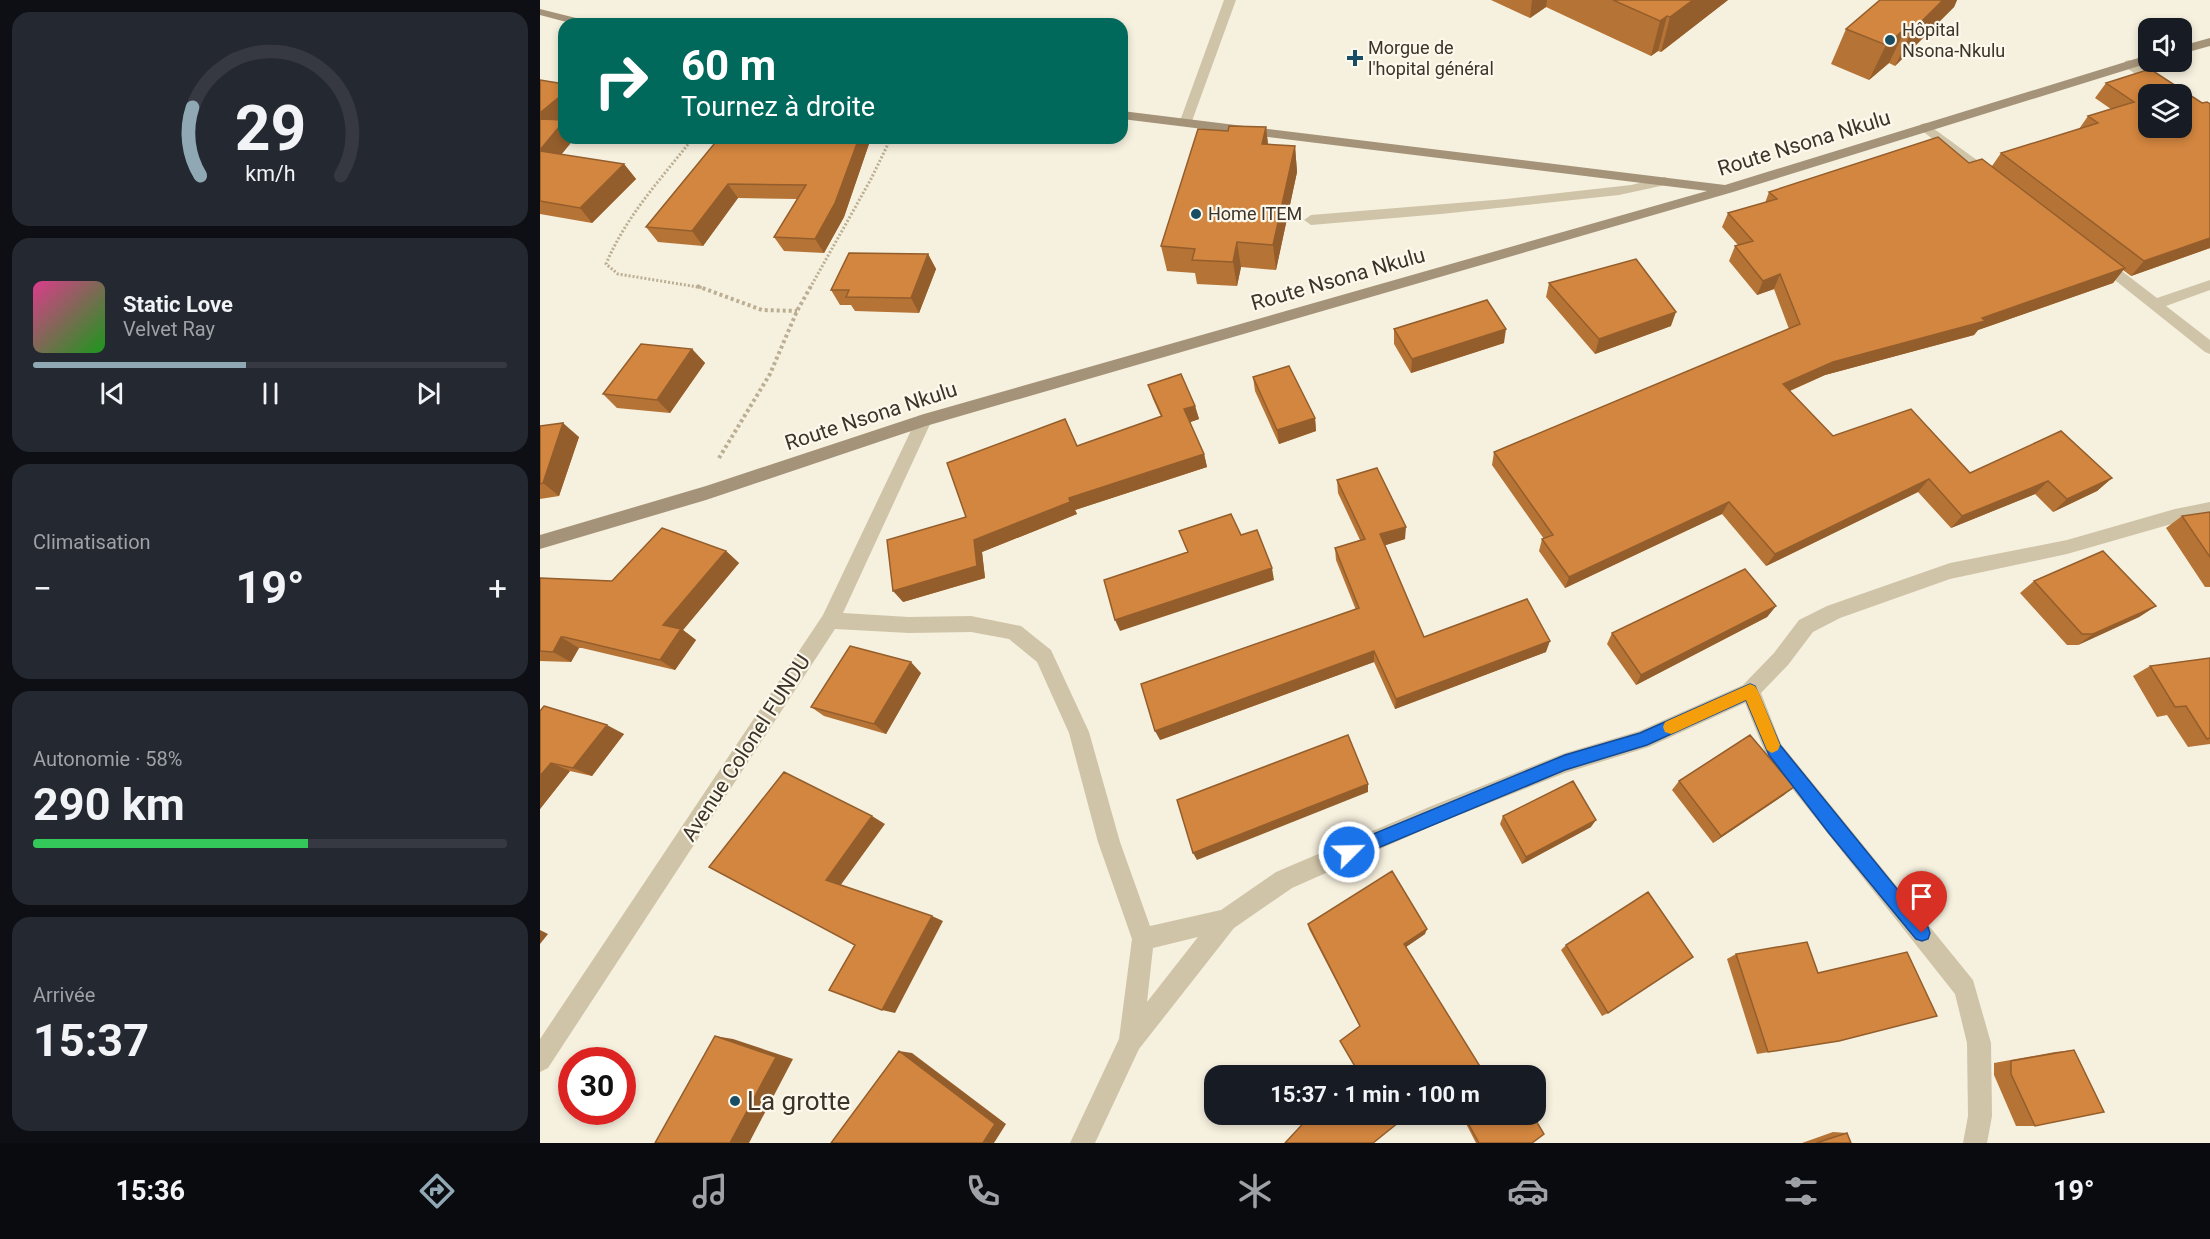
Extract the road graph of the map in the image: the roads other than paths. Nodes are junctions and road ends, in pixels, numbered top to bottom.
1 (1230, 0) edge
2 (540, 12) edge
3 (564, 18) edge
4 (2210, 42) edge
5 (2192, 47) edge
6 (2138, 62) edge
7 (2129, 64) junction
8 (2158, 84) edge
9 (1128, 116) edge
10 (1186, 121) junction
11 (1926, 127) junction
12 (1665, 181) junction
13 (1998, 182) edge
14 (1728, 189) junction
15 (1311, 220) dead end
16 (2087, 251) edge
17 (2210, 285) edge
18 (2155, 304) junction
19 (2210, 348) edge
20 (924, 420) junction
21 (2210, 509) edge
22 (540, 542) edge
23 (830, 621) junction
24 (1750, 691) junction
25 (1226, 920) junction
26 (1143, 939) junction
27 (1131, 1041) junction
28 (540, 1060) edge
29 (1082, 1143) edge
30 (1975, 1143) edge

1 - 10 street
2 - 3 street
4 - 5 street
6 - 7 street, Route Nsona Nkulu
7 - 8 street
7 - 11 street, Route Nsona Nkulu
9 - 10 street
10 - 12 street
11 - 13 street
11 - 14 street, Route Nsona Nkulu
12 - 14 street
12 - 15 street
14 - 20 street, Route Nsona Nkulu
16 - 18 street
17 - 18 street
18 - 19 street
20 - 22 street, Route Nsona Nkulu
20 - 23 street, Avenue Colonel FUNDU
21 - 24 street
23 - 26 street
23 - 28 street, Avenue Colonel FUNDU
24 - 25 street
24 - 30 street
25 - 26 street
25 - 27 street
26 - 27 street
27 - 29 street

